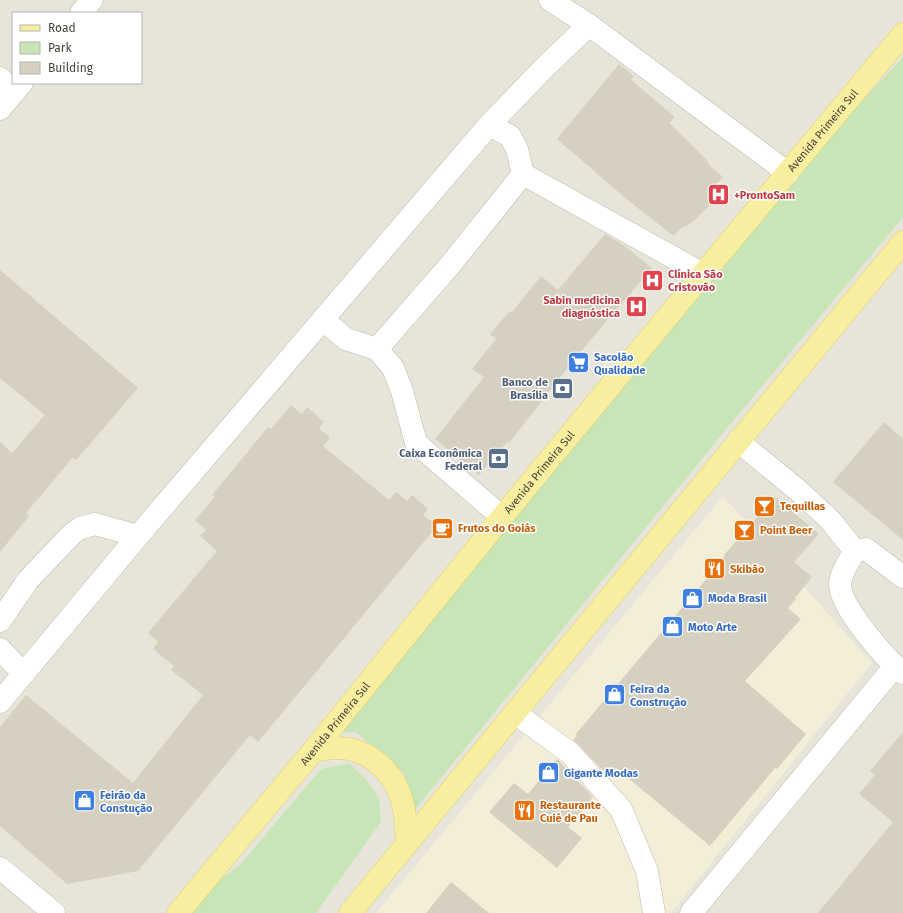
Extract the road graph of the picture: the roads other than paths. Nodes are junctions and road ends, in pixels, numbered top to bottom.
1 (92, 0) edge
2 (550, 0) edge
3 (82, 12) edge
4 (589, 26) junction
5 (903, 34) edge
6 (12, 84) edge
7 (0, 109) edge
8 (489, 125) junction
9 (788, 173) junction
10 (524, 174) junction
11 (899, 254) edge
12 (702, 274) junction
13 (323, 320) junction
14 (377, 349) junction
15 (738, 441) junction
16 (502, 517) junction
17 (138, 536) junction
18 (855, 551) junction
19 (903, 577) edge
20 (0, 621) edge
21 (0, 649) edge
22 (899, 669) edge
23 (23, 673) junction
24 (0, 702) edge
25 (515, 713) junction
26 (313, 752) junction
27 (407, 843) junction
28 (0, 868) edge
29 (54, 913) edge
30 (178, 913) edge
31 (350, 913) edge
32 (654, 913) edge
33 (691, 913) edge

1 - 3 street
2 - 4 street
4 - 8 street
4 - 9 street
5 - 9 main road, Avenida Primeira Sul
6 - 7 street
8 - 10 street
8 - 13 street
9 - 12 main road, Avenida Primeira Sul
10 - 12 street
10 - 14 street
11 - 15 main road
12 - 16 main road, Avenida Primeira Sul
13 - 14 street
13 - 17 street
14 - 16 street
15 - 18 street
15 - 25 main road
16 - 26 main road, Avenida Primeira Sul
17 - 20 street
17 - 23 street
18 - 19 street
18 - 22 street
21 - 23 street
22 - 33 street
23 - 24 street
25 - 27 main road
25 - 32 street
26 - 27 main road
26 - 30 main road, Avenida Primeira Sul
27 - 31 main road
28 - 29 street

